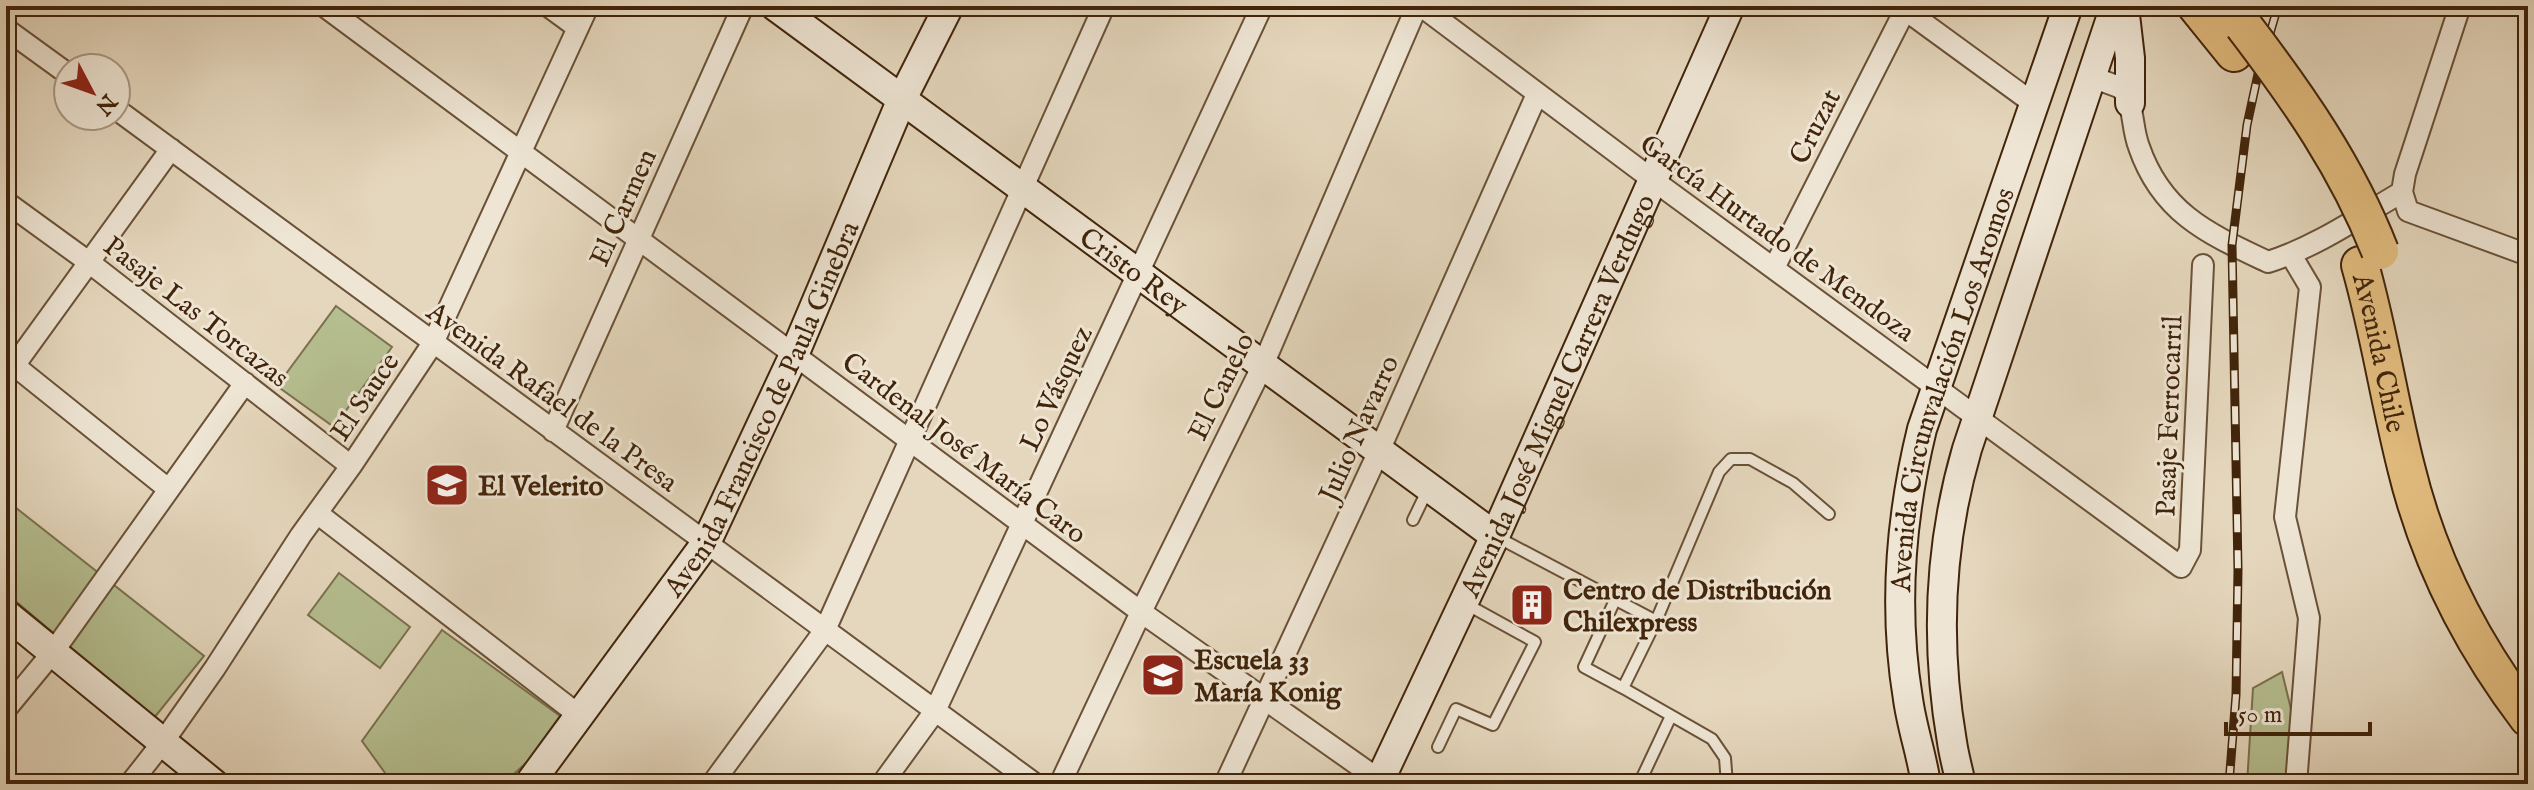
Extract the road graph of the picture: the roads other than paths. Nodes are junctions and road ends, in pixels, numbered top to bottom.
1 (324, 6) edge
2 (548, 6) edge
3 (588, 6) edge
4 (743, 6) edge
5 (775, 6) edge
6 (949, 6) edge
7 (1104, 6) edge
8 (1262, 6) edge
9 (1419, 6) edge
10 (1730, 6) edge
11 (2068, 6) edge
12 (2115, 6) edge
13 (2124, 6) edge
14 (2196, 6) edge
15 (2460, 6) edge
16 (1903, 8) edge
17 (578, 28) junction
18 (2235, 28) edge
19 (6, 29) edge
20 (52, 62) edge
21 (2092, 77) junction
22 (1537, 94) junction
23 (902, 99) junction
24 (2033, 103) junction
25 (2130, 103) junction
26 (132, 121) edge
27 (171, 149) junction
28 (521, 152) junction
29 (1653, 180) junction
30 (1023, 189) junction
31 (6, 202) edge
32 (2405, 202) junction
33 (638, 239) junction
34 (2291, 255) junction
35 (2528, 255) edge
36 (2370, 258) junction
37 (90, 263) junction
38 (2203, 265) dead end
39 (1774, 268) junction
40 (1138, 273) junction
41 (433, 343) junction
42 (794, 355) junction
43 (1263, 365) junction
44 (10, 372) edge
45 (245, 383) junction
46 (1936, 388) junction
47 (1978, 418) junction
48 (553, 431) junction
49 (909, 440) junction
50 (1379, 451) junction
51 (351, 466) junction
52 (1429, 487) junction
53 (167, 488) junction
54 (317, 513) junction
55 (1829, 514) dead end
56 (1413, 520) dead end
57 (1022, 524) junction
58 (1495, 536) junction
59 (706, 543) junction
60 (2181, 567) joint
61 (1616, 598) junction
62 (1464, 603) junction
63 (1141, 612) junction
64 (6, 614) edge
65 (1656, 621) junction
66 (825, 630) junction
67 (53, 652) junction
68 (2528, 677) edge
69 (1623, 688) junction
70 (1264, 699) junction
71 (6, 709) edge
72 (935, 711) junction
73 (580, 716) junction
74 (1671, 716) junction
75 (2528, 718) edge
76 (163, 742) junction
77 (1438, 747) dead end
78 (540, 780) edge
79 (1381, 783) edge
80 (130, 784) edge
81 (214, 784) edge
82 (712, 784) edge
83 (882, 784) edge
84 (1035, 784) edge
85 (1060, 784) edge
86 (1225, 784) edge
87 (1639, 784) edge
88 (1727, 784) edge
89 (1926, 784) edge
90 (1961, 784) edge
91 (2296, 784) edge

1 - 28 street, Cardenal José María Caro
2 - 17 street
3 - 17 street, El Sauce
4 - 33 street, El Carmen
5 - 23 street, Cristo Rey
6 - 23 street, Avenida Francisco de Paula Ginebra
7 - 30 street
8 - 40 street, Lo Vásquez
9 - 22 street, García Hurtado de Mendoza
9 - 43 street, El Canelo
10 - 29 street, Avenida José Miguel Carrera Verdugo
11 - 24 street, Avenida Circunvalación Los Aromos
12 - 21 street, Avenida Circunvalación Los Aromos
13 - 25 street
14 - 18 highway, Avenida Chile
15 - 32 street
16 - 24 street
16 - 39 street, Cruzat
17 - 28 street, El Sauce
18 - 36 highway, Avenida Chile
19 - 20 street
21 - 25 street
21 - 47 street, Avenida Circunvalación Los Aromos
22 - 29 street, García Hurtado de Mendoza
22 - 50 street, Julio Navarro
23 - 30 street, Cristo Rey
23 - 42 street, Avenida Francisco de Paula Ginebra
24 - 46 street, Avenida Circunvalación Los Aromos
25 - 34 street
26 - 27 street, Avenida Rafael de la Presa
27 - 37 street
27 - 41 street, Avenida Rafael de la Presa
28 - 33 street, Cardenal José María Caro
28 - 41 street, El Sauce
29 - 39 street, García Hurtado de Mendoza
29 - 58 street, Avenida José Miguel Carrera Verdugo
30 - 40 street, Cristo Rey
30 - 49 street
31 - 37 street, Pasaje Las Torcazas
32 - 34 street
32 - 35 street
33 - 42 street, Cardenal José María Caro
33 - 48 street, El Carmen
34 - 91 street
36 - 68 highway, Avenida Chile
36 - 75 highway, Avenida Chile
37 - 44 street
37 - 45 street, Pasaje Las Torcazas
38 - 60 street, Pasaje Ferrocarril
39 - 46 street, García Hurtado de Mendoza
40 - 43 street, Cristo Rey
40 - 57 street, Lo Vásquez
41 - 48 street, Avenida Rafael de la Presa
41 - 51 street, El Sauce
42 - 49 street, Cardenal José María Caro
42 - 59 street, Avenida Francisco de Paula Ginebra
43 - 50 street, Cristo Rey
43 - 63 street, El Canelo
44 - 53 street
45 - 51 street, Pasaje Las Torcazas
45 - 53 street
46 - 47 street, García Hurtado de Mendoza
46 - 89 street, Avenida Circunvalación Los Aromos
47 - 60 street, García Hurtado de Mendoza
47 - 90 street, Avenida Circunvalación Los Aromos
48 - 59 street, Avenida Rafael de la Presa
49 - 57 street, Cardenal José María Caro
49 - 66 street
50 - 52 street, Cristo Rey
50 - 70 street, Julio Navarro
51 - 54 street, El Sauce
52 - 56 lane
52 - 58 street, Cristo Rey
53 - 67 street
54 - 73 street
54 - 76 street, El Sauce
55 - 65 lane
57 - 63 street, Cardenal José María Caro
57 - 72 street, Lo Vásquez
58 - 61 lane
58 - 62 street, Avenida José Miguel Carrera Verdugo
59 - 66 street, Avenida Rafael de la Presa
59 - 73 street, Avenida Francisco de Paula Ginebra
61 - 65 lane
61 - 69 lane
62 - 77 lane
62 - 79 street, Avenida José Miguel Carrera Verdugo
63 - 70 street, Cardenal José María Caro
63 - 85 street, El Canelo
64 - 67 street
65 - 69 lane
66 - 72 street, Avenida Rafael de la Presa
66 - 82 street
67 - 71 street
67 - 76 street
69 - 74 lane
70 - 79 street, Cardenal José María Caro
70 - 86 street, Julio Navarro
72 - 83 street, Lo Vásquez
72 - 84 street, Avenida Rafael de la Presa
73 - 78 street, Avenida Francisco de Paula Ginebra
74 - 87 lane
74 - 88 lane
76 - 80 street, El Sauce
76 - 81 street

